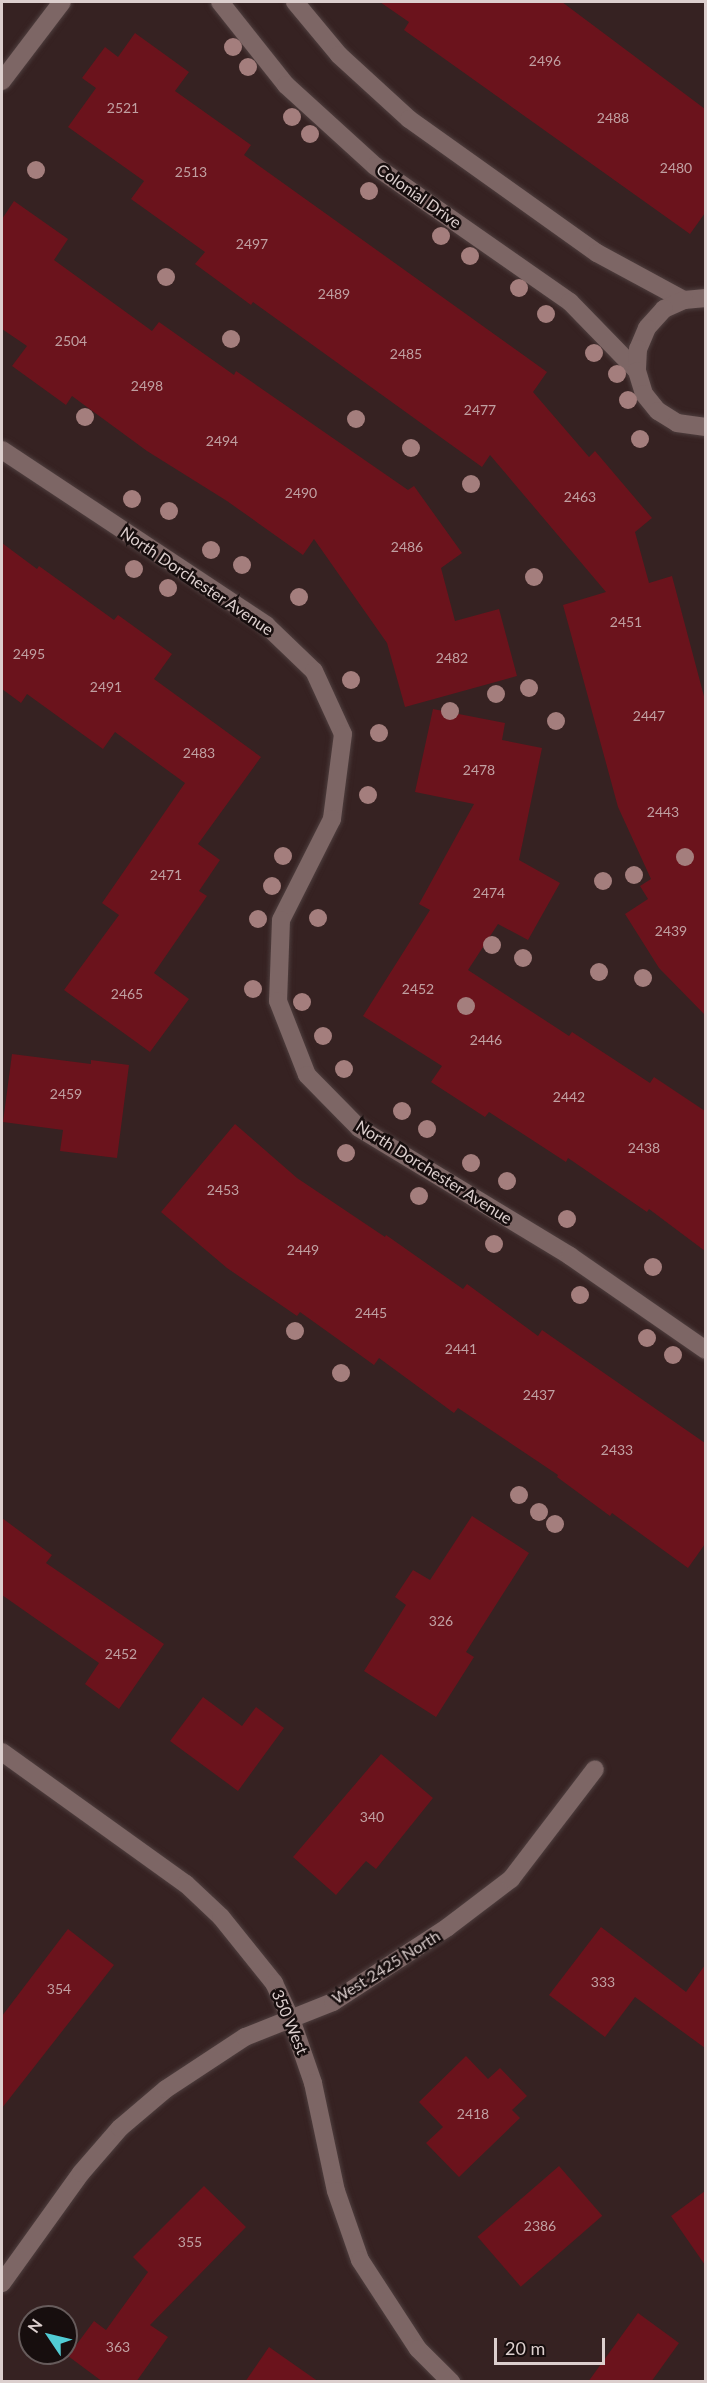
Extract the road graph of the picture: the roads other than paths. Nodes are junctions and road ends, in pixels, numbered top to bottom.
1 (62, 2) edge
2 (220, 2) edge
3 (295, 2) edge
4 (2, 81) edge
5 (705, 298) edge
6 (684, 300) junction
7 (637, 371) junction
8 (705, 427) edge
9 (2, 450) edge
10 (705, 1350) edge
11 (2, 1752) edge
12 (595, 1769) dead end
13 (291, 2019) junction
14 (2, 2283) edge
15 (451, 2382) edge

1 - 4 street
2 - 7 street, Colonial Drive
3 - 6 street
5 - 6 street
6 - 7 street
7 - 8 street
9 - 10 street, North Dorchester Avenue
11 - 13 street, 350 West
12 - 13 street, West 2425 North
13 - 14 street, West 2425 North
13 - 15 street, 350 West

